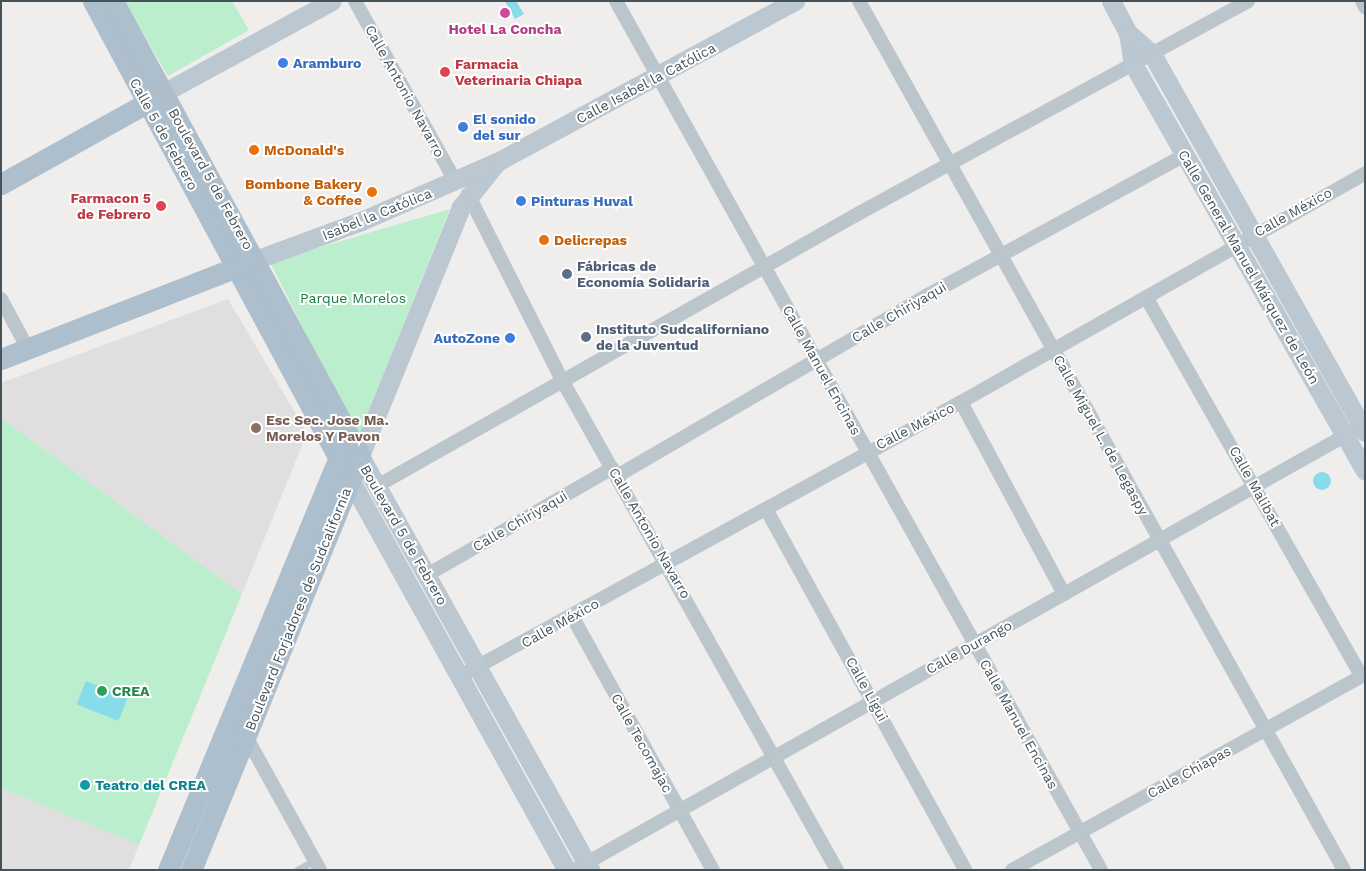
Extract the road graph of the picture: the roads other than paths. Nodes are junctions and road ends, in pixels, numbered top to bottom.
1 (92, 1) edge
2 (113, 1) edge
3 (332, 1) edge
4 (356, 1) edge
5 (616, 1) edge
6 (795, 1) edge
7 (859, 1) edge
8 (1111, 1) edge
9 (1248, 1) edge
10 (1362, 1) edge
11 (1365, 7) edge
12 (1128, 33) junction
13 (1152, 54) junction
14 (1134, 64) junction
15 (658, 78) junction
16 (154, 98) junction
17 (1185, 155) junction
18 (497, 162) joint
19 (950, 165) junction
20 (1365, 173) edge
21 (1, 184) edge
22 (462, 188) junction
23 (1245, 239) junction
24 (1001, 256) junction
25 (246, 263) junction
26 (764, 267) junction
27 (1146, 297) junction
28 (1, 300) edge
29 (28, 349) junction
30 (1053, 349) junction
31 (1, 359) edge
32 (817, 361) junction
33 (562, 380) junction
34 (961, 402) junction
35 (1359, 429) edge
36 (348, 432) junction
37 (867, 451) junction
38 (339, 456) junction
39 (360, 456) junction
40 (1365, 470) edge
41 (615, 472) junction
42 (350, 479) junction
43 (377, 486) junction
44 (1255, 486) junction
45 (766, 509) junction
46 (1160, 540) junction
47 (667, 564) junction
48 (427, 575) junction
49 (1064, 594) junction
50 (572, 616) junction
51 (975, 644) junction
52 (480, 666) junction
53 (462, 675) junction
54 (1363, 675) edge
55 (874, 701) junction
56 (233, 713) junction
57 (1265, 729) junction
58 (246, 737) junction
59 (774, 757) junction
60 (679, 810) junction
61 (1080, 832) junction
62 (318, 865) edge
63 (583, 867) edge
64 (194, 869) edge
65 (168, 870) edge
66 (297, 870) edge
67 (567, 870) edge
68 (713, 870) edge
69 (838, 870) edge
70 (965, 870) edge
71 (1012, 870) edge
72 (1101, 870) edge
73 (1344, 870) edge

1 - 16 main road, Calle 5 de Febrero
2 - 16 main road, Calle 5 de Febrero
3 - 16 street
4 - 22 street, Calle Antonio Navarro
5 - 15 street, Calle Manuel Encinas
6 - 15 street, Calle Isabel la Católica
7 - 19 street, Calle Miguel L. de Legaspy
8 - 12 street
9 - 13 street
10 - 11 street
12 - 13 street, Calle General Manuel Márquez de León
12 - 14 street, Calle General Manuel Márquez de León
13 - 14 street
13 - 23 street, Calle General Manuel Márquez de León
14 - 17 street, Calle General Manuel Márquez de León
14 - 19 street
15 - 18 street, Calle Isabel la Católica
15 - 26 street, Calle Manuel Encinas
16 - 21 main road
16 - 25 main road, Calle 5 de Febrero
17 - 23 street, Calle General Manuel Márquez de León
17 - 24 street, Calle Chiriyaqui
18 - 22 street, Isabel la Católica
19 - 24 street, Calle Miguel L. de Legaspy
19 - 26 street
20 - 23 street, Calle México
22 - 25 street, Isabel la Católica
22 - 33 street, Calle Antonio Navarro
22 - 39 street, Boulevard Forjadores de Sudcalifornia
23 - 27 street, Calle México
23 - 35 street, Calle General Manuel Márquez de León
24 - 30 street, Calle Miguel L. de Legaspy
24 - 32 street, Calle Chiriyaqui
25 - 29 main road
25 - 36 main road, Boulevard 5 de Febrero
25 - 38 main road, Boulevard 5 de Febrero
26 - 32 street, Calle Manuel Encinas
26 - 33 street
27 - 30 street, Calle México
27 - 44 street, Calle Malibat
28 - 29 street
29 - 31 main road
30 - 34 street, Calle México
30 - 46 street, Calle Miguel L. de Legaspy
32 - 37 street, Calle Manuel Encinas
32 - 41 street, Calle Chiriyaqui
33 - 41 street, Calle Antonio Navarro
33 - 43 street
34 - 37 street, Calle México
34 - 49 street
35 - 40 street, Calle General Manuel Márquez de León
35 - 44 street, Calle Durango
36 - 38 main road, Boulevard Forjadores de Sudcalifornia
36 - 39 main road, Boulevard 5 de Febrero
37 - 45 street, Calle México
37 - 51 street, Calle Manuel Encinas
38 - 42 main road, Boulevard 5 de Febrero
38 - 56 main road, Boulevard Forjadores de Sudcalifornia
39 - 42 main road, Boulevard Forjadores de Sudcalifornia
39 - 43 street, Boulevard 5 de Febrero
41 - 47 street, Calle Antonio Navarro
41 - 48 street, Calle Chiriyaqui
42 - 53 street, Boulevard 5 de Febrero
42 - 58 main road, Boulevard Forjadores de Sudcalifornia
43 - 48 street, Boulevard 5 de Febrero
44 - 46 street, Calle Durango
44 - 54 street, Calle Malibat
45 - 47 street, Calle México
45 - 55 street, Calle Ligui
46 - 49 street, Calle Durango
46 - 57 street, Calle Miguel L. de Legaspy
47 - 50 street, Calle México
47 - 59 street, Calle Antonio Navarro
48 - 52 street, Boulevard 5 de Febrero
49 - 51 street, Calle Durango
50 - 52 street, Calle México
50 - 60 street, Calle Tecomajac
51 - 55 street, Calle Durango
51 - 61 street, Calle Manuel Encinas
52 - 53 street, Calle México
52 - 63 street, Boulevard 5 de Febrero
53 - 67 street, Boulevard 5 de Febrero
54 - 57 street, Calle Chiapas
55 - 59 street, Calle Durango
55 - 70 street, Calle Ligui
56 - 58 street
56 - 65 main road, Boulevard Forjadores de Sudcalifornia
57 - 61 street, Calle Chiapas
57 - 73 street, Calle Miguel L. de Legaspy
58 - 62 street
58 - 64 main road, Boulevard Forjadores de Sudcalifornia
59 - 60 street, Calle Durango
59 - 69 street, Calle Antonio Navarro
60 - 63 street, Calle Durango
60 - 68 street, Calle Tecomajac
61 - 71 street, Calle Chiapas
61 - 72 street, Calle Manuel Encinas
62 - 66 lane

